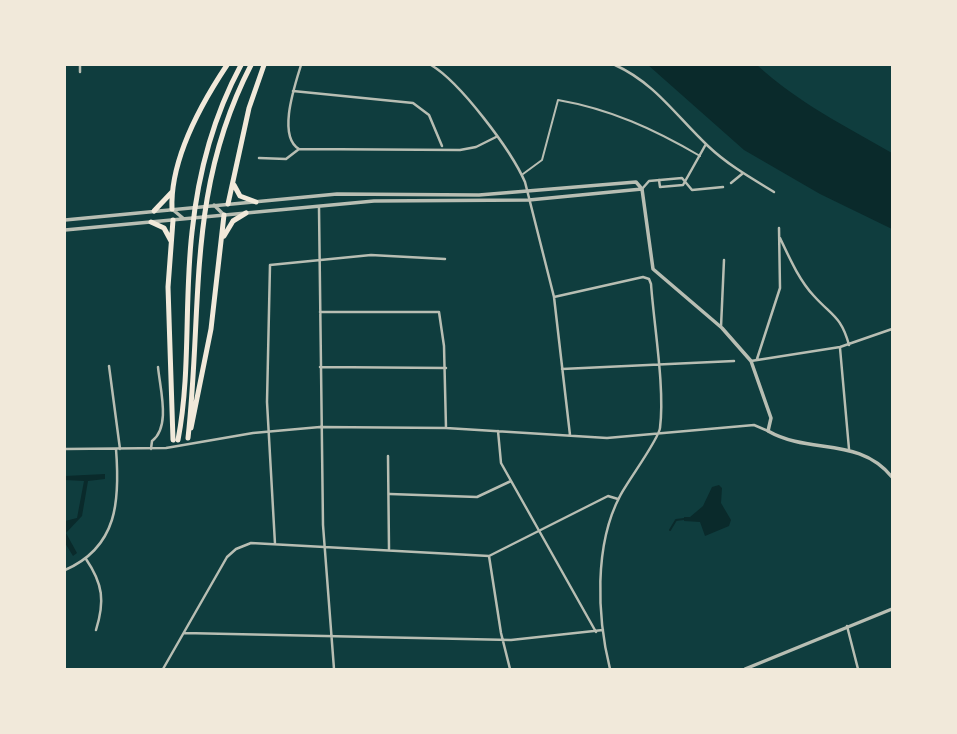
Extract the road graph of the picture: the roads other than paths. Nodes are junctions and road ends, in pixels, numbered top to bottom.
1 (80, 65) edge
2 (227, 65) edge
3 (241, 65) edge
4 (251, 65) edge
5 (264, 65) edge
6 (301, 65) edge
7 (431, 65) edge
8 (445, 65) edge
9 (615, 65) edge
10 (442, 71) junction
11 (80, 72) dead end
12 (293, 91) junction
13 (496, 137) junction
14 (706, 144) junction
15 (442, 148) junction
16 (299, 149) junction
17 (700, 156) junction
18 (259, 158) dead end
19 (742, 174) junction
20 (522, 175) junction
21 (659, 180) junction
22 (649, 181) junction
23 (233, 182) junction
24 (636, 182) junction
25 (685, 182) junction
26 (731, 183) dead end
27 (723, 187) dead end
28 (642, 189) junction
29 (172, 192) junction
30 (528, 192) junction
31 (774, 192) dead end
32 (529, 200) junction
33 (256, 201) junction
34 (228, 204) junction
35 (214, 205) junction
36 (319, 206) junction
37 (172, 209) junction
38 (154, 211) junction
39 (246, 213) junction
40 (224, 215) junction
41 (184, 219) junction
42 (65, 220) edge
43 (173, 220) junction
44 (151, 222) junction
45 (779, 228) dead end
46 (65, 230) edge
47 (779, 235) junction
48 (223, 239) junction
49 (171, 241) junction
50 (320, 258) junction
51 (445, 259) dead end
52 (724, 260) dead end
53 (554, 297) junction
54 (320, 312) junction
55 (721, 327) junction
56 (892, 329) edge
57 (849, 345) junction
58 (840, 347) junction
59 (757, 359) junction
60 (734, 361) dead end
61 (751, 361) junction
62 (658, 365) junction
63 (109, 366) dead end
64 (158, 367) dead end
65 (320, 367) junction
66 (446, 368) junction
67 (562, 369) junction
68 (320, 428) junction
69 (446, 428) junction
70 (189, 430) junction
71 (269, 431) junction
72 (498, 431) junction
73 (768, 431) junction
74 (657, 435) junction
75 (570, 436) junction
76 (188, 438) dead end
77 (65, 449) edge
78 (118, 449) junction
79 (152, 449) junction
80 (849, 449) junction
81 (388, 456) dead end
82 (892, 477) edge
83 (511, 481) junction
84 (390, 494) junction
85 (618, 499) junction
86 (539, 532) junction
87 (275, 544) junction
88 (324, 546) junction
89 (389, 550) junction
90 (489, 556) junction
91 (86, 559) junction
92 (65, 570) edge
93 (892, 609) edge
94 (847, 626) junction
95 (96, 630) dead end
96 (603, 630) junction
97 (596, 632) junction
98 (184, 633) junction
99 (330, 638) junction
100 (503, 640) junction
101 (757, 667) edge
102 (163, 669) edge
103 (334, 669) edge
104 (510, 669) edge
105 (610, 669) edge
106 (745, 669) edge
107 (858, 669) edge

1 - 11 street
2 - 29 highway
3 - 49 highway
4 - 70 highway
5 - 23 highway
6 - 12 street
7 - 10 street
8 - 10 street
9 - 14 street
10 - 13 street
12 - 15 street
12 - 16 street
13 - 15 street
13 - 20 street
14 - 17 street
14 - 19 street
15 - 16 street
16 - 18 street
17 - 20 lane
17 - 25 street
19 - 26 street
19 - 31 street
20 - 30 street
21 - 22 street
21 - 25 street
21 - 25 street
22 - 24 street
22 - 28 street
23 - 33 highway
23 - 34 highway
24 - 28 street
24 - 30 street
25 - 27 street
28 - 32 street
28 - 55 street
29 - 37 highway
29 - 38 highway
30 - 32 street
30 - 33 street
32 - 36 street
32 - 53 street
33 - 34 street
34 - 35 street
34 - 40 street
35 - 37 street
35 - 40 street
36 - 39 street
36 - 50 street
37 - 38 street
37 - 41 street
37 - 43 street
38 - 42 street
39 - 40 street
39 - 48 highway
40 - 41 street
40 - 48 highway
41 - 43 street
43 - 44 street
43 - 49 highway
44 - 46 street
44 - 49 highway
45 - 47 street
47 - 57 street
47 - 59 street
48 - 70 highway
50 - 51 street
50 - 54 street
50 - 71 street
52 - 55 street
53 - 62 street
53 - 67 street
54 - 65 street
54 - 66 street
55 - 61 street
56 - 57 street
57 - 58 street
58 - 59 street
58 - 80 street
59 - 61 street
60 - 62 street
61 - 73 street
62 - 67 street
62 - 74 street
63 - 78 street
64 - 79 street
65 - 66 street
65 - 68 street
66 - 69 street
67 - 75 street
68 - 69 street
68 - 71 street
68 - 88 street
69 - 72 street
70 - 76 highway
71 - 79 street
71 - 87 street
72 - 75 street
72 - 83 street
73 - 74 street
73 - 80 street
74 - 75 street
74 - 85 street
77 - 78 street
78 - 79 street
78 - 91 street
80 - 82 street
81 - 84 street
83 - 84 street
83 - 86 street
84 - 89 street
85 - 86 street
85 - 96 street
86 - 90 street
86 - 97 street
87 - 88 street
87 - 98 street
88 - 89 street
88 - 99 street
89 - 90 street
90 - 100 street
91 - 92 street
91 - 95 street
93 - 94 street
94 - 101 street
94 - 107 street
96 - 97 street
96 - 105 street
97 - 100 street
98 - 99 street
98 - 102 street
99 - 100 street
99 - 103 street
100 - 104 street
101 - 106 street

